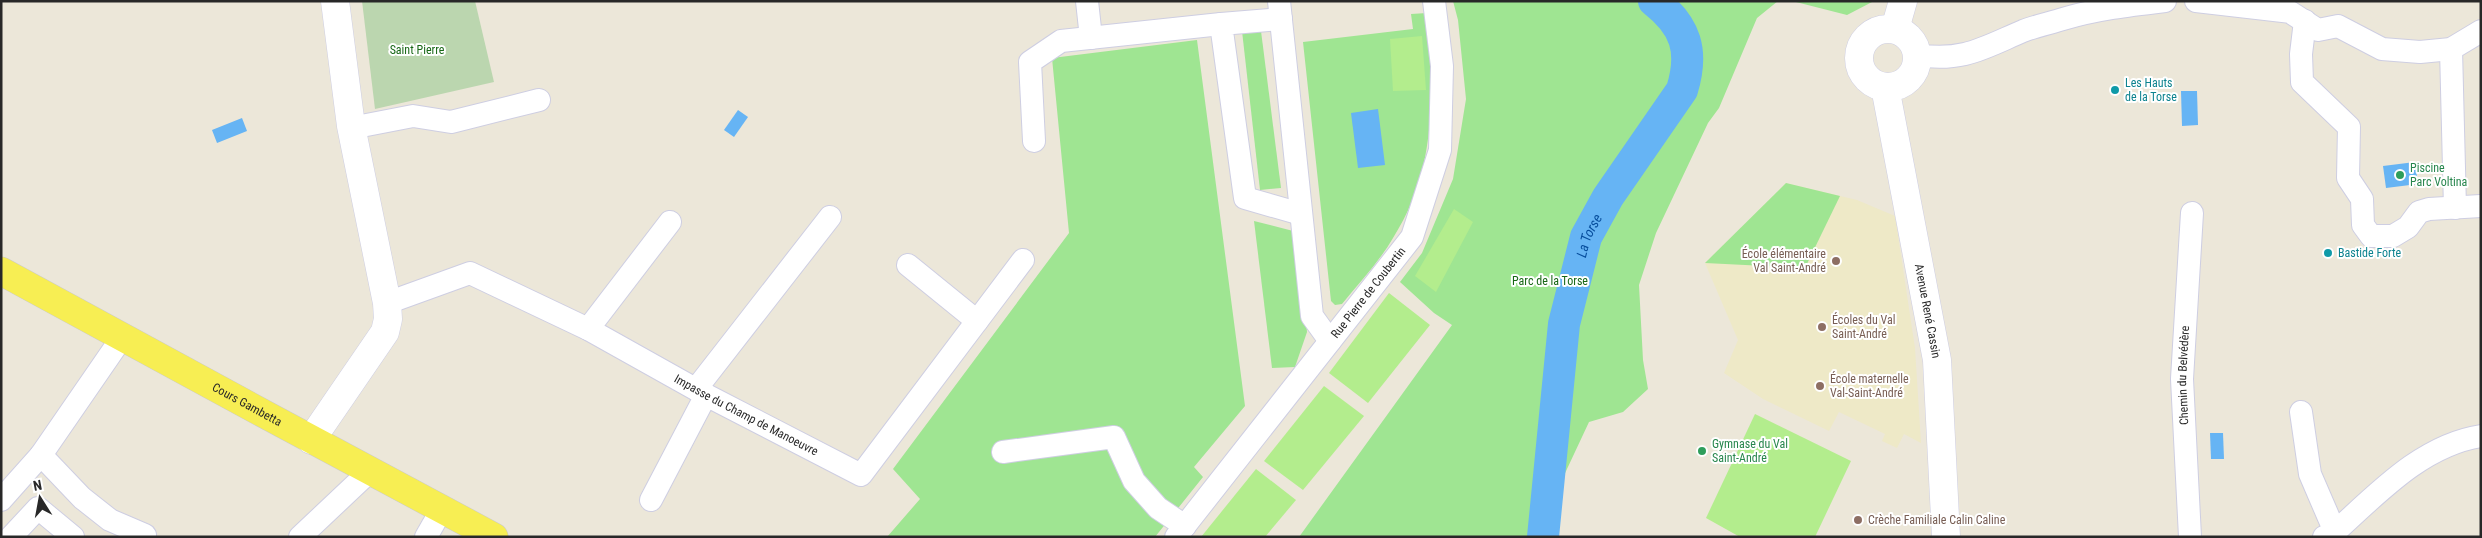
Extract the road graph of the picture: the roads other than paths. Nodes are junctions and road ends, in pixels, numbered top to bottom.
1 (335, 1) edge
2 (1087, 1) edge
3 (1434, 1) edge
4 (1903, 1) edge
5 (2164, 1) edge
6 (2196, 1) edge
7 (1280, 10) edge
8 (2305, 21) junction
9 (1221, 24) junction
10 (1895, 29) junction
11 (2481, 31) edge
12 (1091, 38) junction
13 (2451, 48) junction
14 (1918, 55) junction
15 (1884, 87) junction
16 (539, 100) dead end
17 (352, 128) junction
18 (1034, 141) dead end
19 (2481, 206) edge
20 (2455, 208) junction
21 (2192, 213) dead end
22 (1302, 214) junction
23 (830, 216) dead end
24 (670, 222) dead end
25 (1023, 260) dead end
26 (908, 265) dead end
27 (1, 271) edge
28 (387, 304) junction
29 (977, 321) junction
30 (588, 329) junction
31 (123, 336) junction
32 (1330, 340) junction
33 (701, 392) junction
34 (2301, 412) dead end
35 (2481, 436) edge
36 (311, 440) junction
37 (1003, 452) dead end
38 (41, 455) junction
39 (370, 471) junction
40 (1, 500) edge
41 (651, 500) dead end
42 (442, 509) junction
43 (1180, 531) edge
44 (145, 535) dead end
45 (2330, 535) edge
46 (11, 537) edge
47 (73, 537) edge
48 (300, 537) edge
49 (426, 537) edge
50 (494, 537) edge
51 (1946, 537) edge
52 (2190, 537) edge

1 - 17 street
2 - 12 street
3 - 32 street, Rue Pierre de Coubertin
4 - 10 street
5 - 14 street
6 - 8 street
7 - 9 street
7 - 22 street
8 - 13 street
8 - 20 street
9 - 12 street
9 - 22 street
10 - 14 street
10 - 15 street
11 - 13 street
12 - 18 street
13 - 20 street
14 - 15 street
15 - 51 street, Avenue René Cassin
16 - 17 street
17 - 28 street
19 - 20 street
21 - 52 street, Chemin du Belvédère
22 - 32 street
23 - 33 street
24 - 30 street
25 - 29 street, Impasse du Champ de Manoeuvre
26 - 29 street
27 - 31 main road, Cours Gambetta
28 - 30 street, Impasse du Champ de Manoeuvre
28 - 36 street
29 - 33 street, Impasse du Champ de Manoeuvre
30 - 33 street, Impasse du Champ de Manoeuvre
31 - 36 main road, Cours Gambetta
31 - 38 street
32 - 43 street, Rue Pierre de Coubertin
33 - 41 street
34 - 45 street
35 - 45 street
36 - 39 main road, Cours Gambetta
37 - 43 street
38 - 40 street
38 - 44 street
39 - 42 main road, Cours Gambetta
39 - 48 street
42 - 49 street
42 - 50 main road, Cours Gambetta
46 - 47 street

